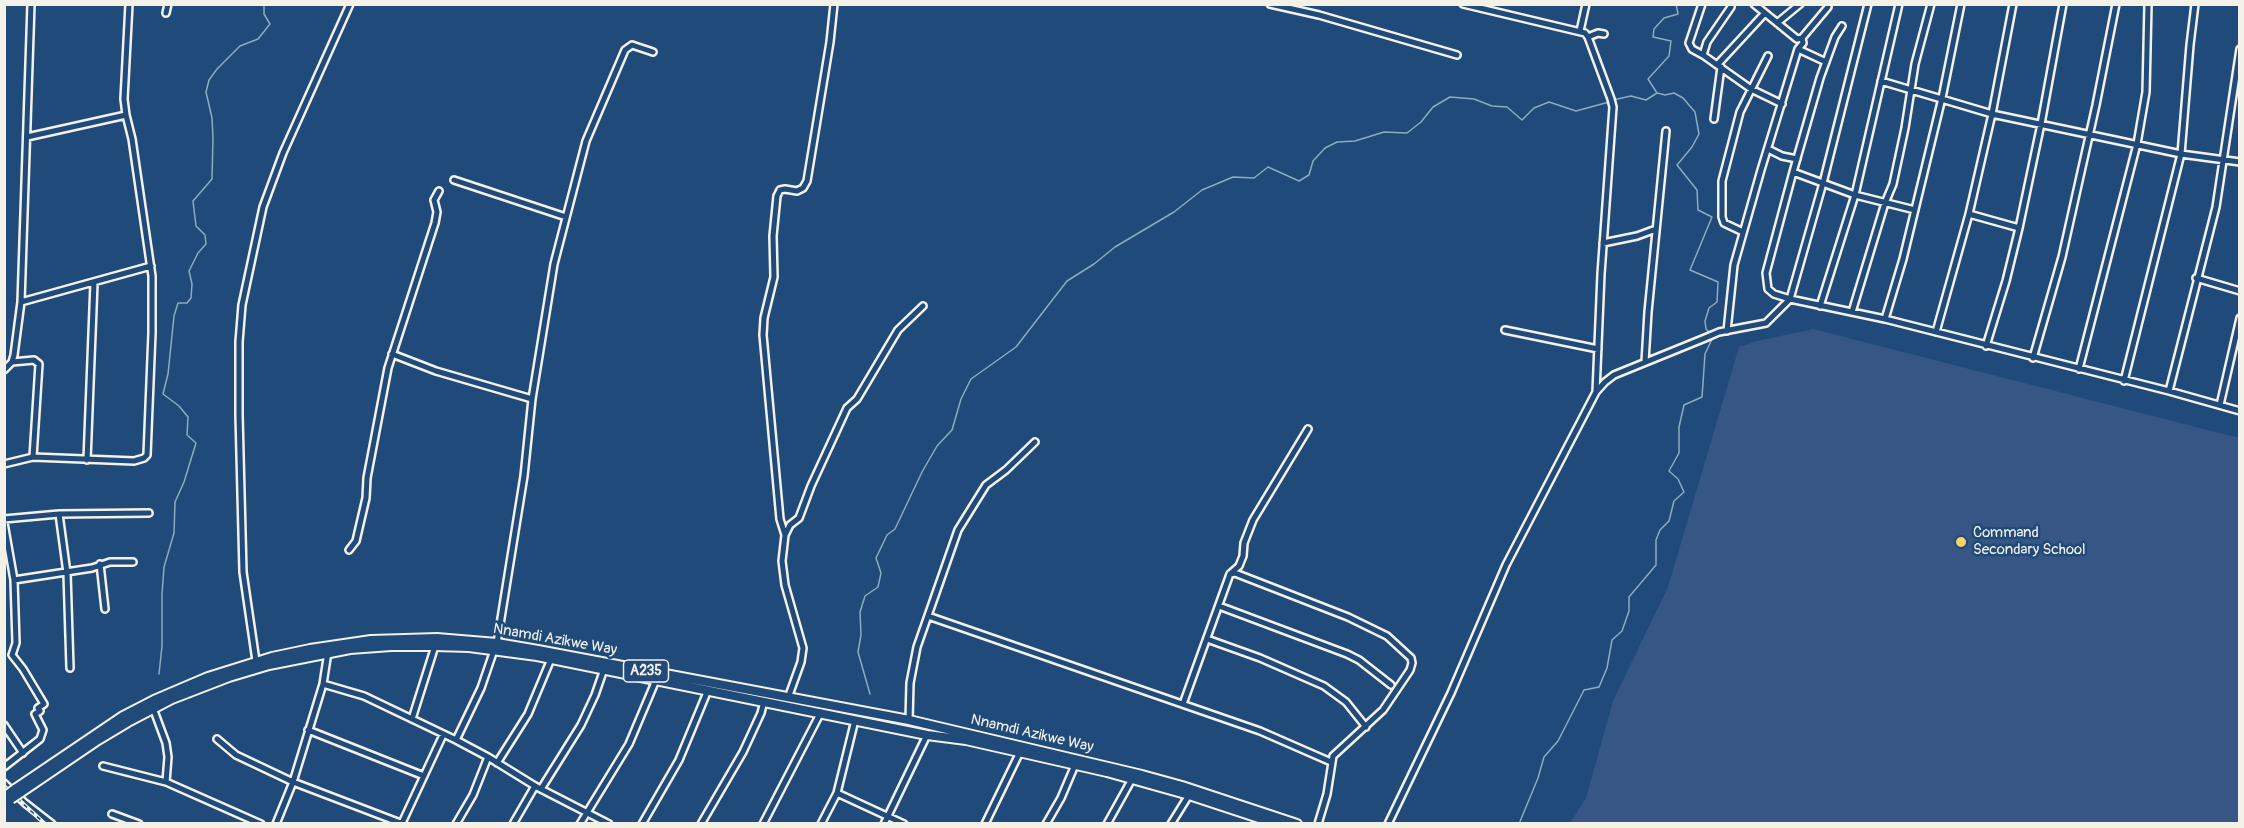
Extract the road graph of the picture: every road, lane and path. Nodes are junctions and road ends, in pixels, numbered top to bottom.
1 (31, 4) edge
2 (129, 4) edge
3 (168, 4) edge
4 (350, 4) edge
5 (834, 4) edge
6 (1270, 4) edge
7 (1463, 4) edge
8 (1586, 4) edge
9 (1702, 4) edge
10 (1755, 4) edge
11 (1800, 4) edge
12 (1868, 4) edge
13 (1899, 4) edge
14 (1931, 4) edge
15 (1961, 4) edge
16 (2013, 4) edge
17 (2063, 4) edge
18 (2116, 4) edge
19 (2148, 4) edge
20 (2195, 4) edge
21 (1470, 5) edge
22 (1731, 7) dead end
23 (1828, 7) dead end
24 (166, 13) dead end
25 (1765, 13) junction
26 (1777, 23) junction
27 (1842, 26) dead end
28 (1580, 31) junction
29 (1604, 34) dead end
30 (1588, 37) junction
31 (1802, 38) junction
32 (1798, 49) junction
33 (2240, 49) edge
34 (653, 52) dead end
35 (1457, 55) dead end
36 (1703, 55) junction
37 (1768, 56) dead end
38 (1826, 62) junction
39 (1719, 66) junction
40 (1881, 81) junction
41 (1751, 89) junction
42 (1910, 90) junction
43 (1942, 98) junction
44 (1782, 104) junction
45 (1992, 114) junction
46 (126, 115) junction
47 (1714, 119) dead end
48 (2041, 124) junction
49 (1666, 131) dead end
50 (2090, 134) junction
51 (27, 136) junction
52 (2137, 144) junction
53 (1768, 149) junction
54 (2181, 154) junction
55 (1797, 159) junction
56 (2223, 160) junction
57 (2240, 162) edge
58 (1793, 172) junction
59 (454, 180) dead end
60 (1823, 183) junction
61 (439, 191) dead end
62 (1855, 195) junction
63 (1885, 203) junction
64 (1915, 210) junction
65 (1969, 214) junction
66 (566, 217) junction
67 (2019, 228) junction
68 (1656, 229) junction
69 (1743, 232) junction
70 (1603, 243) junction
71 (151, 266) junction
72 (2196, 278) junction
73 (93, 283) junction
74 (2240, 291) edge
75 (1790, 299) junction
76 (21, 302) junction
77 (923, 306) dead end
78 (1820, 306) junction
79 (1852, 312) junction
80 (2240, 318) edge
81 (1885, 319) junction
82 (1505, 330) dead end
83 (1727, 331) junction
84 (1936, 332) junction
85 (1986, 346) junction
86 (1598, 349) junction
87 (392, 354) junction
88 (2033, 358) junction
89 (12, 362) junction
90 (1645, 362) junction
91 (2079, 369) junction
92 (4, 370) edge
93 (2124, 381) junction
94 (2169, 391) junction
95 (1596, 392) junction
96 (532, 399) junction
97 (2220, 405) junction
98 (2240, 411) edge
99 (1308, 429) dead end
100 (1035, 442) dead end
101 (33, 457) junction
102 (87, 460) junction
103 (4, 464) edge
104 (149, 513) dead end
105 (59, 514) junction
106 (4, 521) edge
107 (785, 535) junction
108 (349, 550) dead end
109 (133, 562) dead end
110 (100, 564) junction
111 (66, 573) junction
112 (1230, 574) junction
113 (14, 580) junction
114 (1219, 606) junction
115 (105, 609) dead end
116 (928, 616) junction
117 (1207, 639) junction
118 (435, 646) junction
119 (496, 646) junction
120 (4, 652) edge
121 (328, 652) junction
122 (12, 655) junction
123 (551, 659) junction
124 (256, 662) junction
125 (70, 668) dead end
126 (604, 669) junction
127 (656, 680) junction
128 (322, 684) junction
129 (1391, 685) dead end
130 (708, 690) junction
131 (788, 698) junction
132 (764, 701) junction
133 (1183, 704) junction
134 (153, 708) junction
135 (821, 712) junction
136 (412, 719) junction
137 (855, 720) junction
138 (909, 720) junction
139 (4, 725) edge
140 (1366, 727) junction
141 (308, 730) junction
142 (443, 735) junction
143 (927, 735) junction
144 (217, 739) dead end
145 (456, 740) junction
146 (1020, 752) junction
147 (23, 753) junction
148 (488, 757) junction
149 (1331, 762) junction
150 (497, 763) junction
151 (1075, 765) junction
152 (103, 766) dead end
153 (4, 767) edge
154 (424, 776) junction
155 (1132, 779) junction
156 (166, 782) junction
157 (293, 782) junction
158 (4, 783) edge
159 (538, 788) junction
160 (17, 791) junction
161 (837, 793) junction
162 (1189, 795) junction
163 (7, 798) edge
164 (587, 813) junction
165 (112, 814) dead end
166 (888, 817) junction
167 (385, 821) edge
168 (403, 823) edge
169 (52, 824) edge
170 (139, 824) edge
171 (261, 824) edge
172 (276, 824) edge
173 (456, 824) edge
174 (513, 824) edge
175 (580, 824) edge
176 (609, 824) edge
177 (642, 824) edge
178 (701, 824) edge
179 (763, 824) edge
180 (821, 824) edge
181 (884, 824) edge
182 (904, 824) edge
183 (985, 824) edge
184 (1046, 824) edge
185 (1107, 824) edge
186 (1171, 824) edge
187 (1277, 824) edge
188 (1297, 824) edge
189 (1318, 824) edge
190 (1388, 824) edge

1 - 51 street
2 - 46 street
3 - 24 street
4 - 124 street
5 - 107 street
6 - 35 street
7 - 21 street
8 - 28 street
9 - 36 street
10 - 25 street
11 - 26 street
12 - 60 street
13 - 40 street
14 - 42 street
15 - 43 street
16 - 45 street
17 - 48 street
18 - 50 street
19 - 52 street
20 - 54 street
21 - 28 street
22 - 36 street
23 - 31 street
25 - 26 street
25 - 39 street
26 - 31 street
27 - 38 street
28 - 30 street
29 - 30 street
30 - 70 street
31 - 32 street
32 - 38 street
32 - 44 street
33 - 56 street
34 - 66 street
36 - 39 street
37 - 41 street
38 - 55 street
39 - 41 street
39 - 47 street
40 - 42 street
40 - 62 street
41 - 44 street
41 - 69 street
42 - 43 street
42 - 63 street
43 - 45 street
43 - 64 street
44 - 53 street
45 - 48 street
45 - 65 street
46 - 51 street
46 - 71 street
48 - 50 street
48 - 67 street
49 - 68 street
50 - 52 street
50 - 88 street
51 - 76 street
52 - 54 street
52 - 91 street
53 - 55 street
53 - 69 street
54 - 56 street
54 - 93 street
55 - 58 street
56 - 57 street
56 - 72 street
58 - 60 street
58 - 75 street
59 - 66 street
60 - 62 street
60 - 75 street
61 - 87 street
62 - 63 street
62 - 78 street
63 - 64 street
63 - 79 street
64 - 81 street
65 - 67 street
65 - 84 street
66 - 96 street
67 - 85 street
68 - 70 street
68 - 90 street
69 - 83 street
70 - 86 street
71 - 73 street
71 - 102 street
72 - 74 street
72 - 94 street
73 - 76 street
73 - 102 street
75 - 78 street
75 - 83 street
76 - 89 street
77 - 107 street
78 - 79 street
79 - 81 street
80 - 97 street
81 - 84 street
82 - 86 street
83 - 90 street
84 - 85 street
85 - 88 street
86 - 95 street
87 - 96 street
87 - 108 street
88 - 91 street
89 - 92 street
89 - 101 street
90 - 95 street
91 - 93 street
93 - 94 street
94 - 97 street
95 - 190 street
96 - 119 street
97 - 98 street
99 - 112 street
100 - 116 street
101 - 102 street
101 - 103 street
104 - 105 street
105 - 106 street
105 - 111 street
106 - 113 street
107 - 131 street
109 - 110 street
110 - 111 street
110 - 115 street
111 - 113 street
111 - 125 street
112 - 114 street
112 - 140 street
113 - 122 street
114 - 117 street
114 - 129 street
116 - 133 street
116 - 138 street
117 - 133 street
117 - 140 street
118 - 119 highway, Nnamdi Azikwe Way / A235
118 - 121 highway, Nnamdi Azikwe Way / A235
118 - 136 street
119 - 123 highway, Nnamdi Azikwe Way / A235
119 - 124 highway, Nnamdi Azikwe Way / A235
119 - 131 highway, Nnamdi Azikwe Way / A235
119 - 145 street
120 - 122 street
121 - 128 street
121 - 134 highway, Nnamdi Azikwe Way / A235
122 - 147 street
123 - 126 highway, Nnamdi Azikwe Way / A235
123 - 150 street
124 - 160 highway, Nnamdi Azikwe Way / A235
126 - 127 highway, Nnamdi Azikwe Way / A235
126 - 159 street
127 - 130 highway, Nnamdi Azikwe Way / A235
127 - 164 street
128 - 136 street
128 - 141 street
130 - 132 highway, Nnamdi Azikwe Way / A235
130 - 177 street
131 - 138 highway, Nnamdi Azikwe Way / A235
132 - 135 highway, Nnamdi Azikwe Way / A235
132 - 178 street
133 - 149 street
134 - 156 street
134 - 160 highway, Nnamdi Azikwe Way / A235
135 - 137 highway, Nnamdi Azikwe Way / A235
135 - 179 street
136 - 142 street
137 - 143 highway, Nnamdi Azikwe Way / A235
137 - 161 street
138 - 188 highway, Nnamdi Azikwe Way / A235
139 - 147 street
140 - 149 street
141 - 154 street
141 - 157 street
142 - 145 street
142 - 154 street
143 - 146 highway, Nnamdi Azikwe Way / A235
143 - 166 street
144 - 157 street
145 - 148 street
146 - 151 highway, Nnamdi Azikwe Way / A235
146 - 183 street
147 - 153 street
148 - 150 street
148 - 173 street
149 - 189 street
150 - 159 street
151 - 155 highway, Nnamdi Azikwe Way / A235
151 - 184 street
152 - 156 street
154 - 168 street
155 - 162 highway, Nnamdi Azikwe Way / A235
155 - 185 street
156 - 171 street
157 - 167 street
157 - 172 street
158 - 169 street
159 - 164 street
159 - 174 street
160 - 163 highway, Nnamdi Azikwe Way / A235, bridge
161 - 166 street
161 - 180 street
162 - 186 street
162 - 187 highway, Nnamdi Azikwe Way / A235
164 - 175 street
164 - 176 street
165 - 170 street
166 - 181 street
166 - 182 street
167 - 168 street

